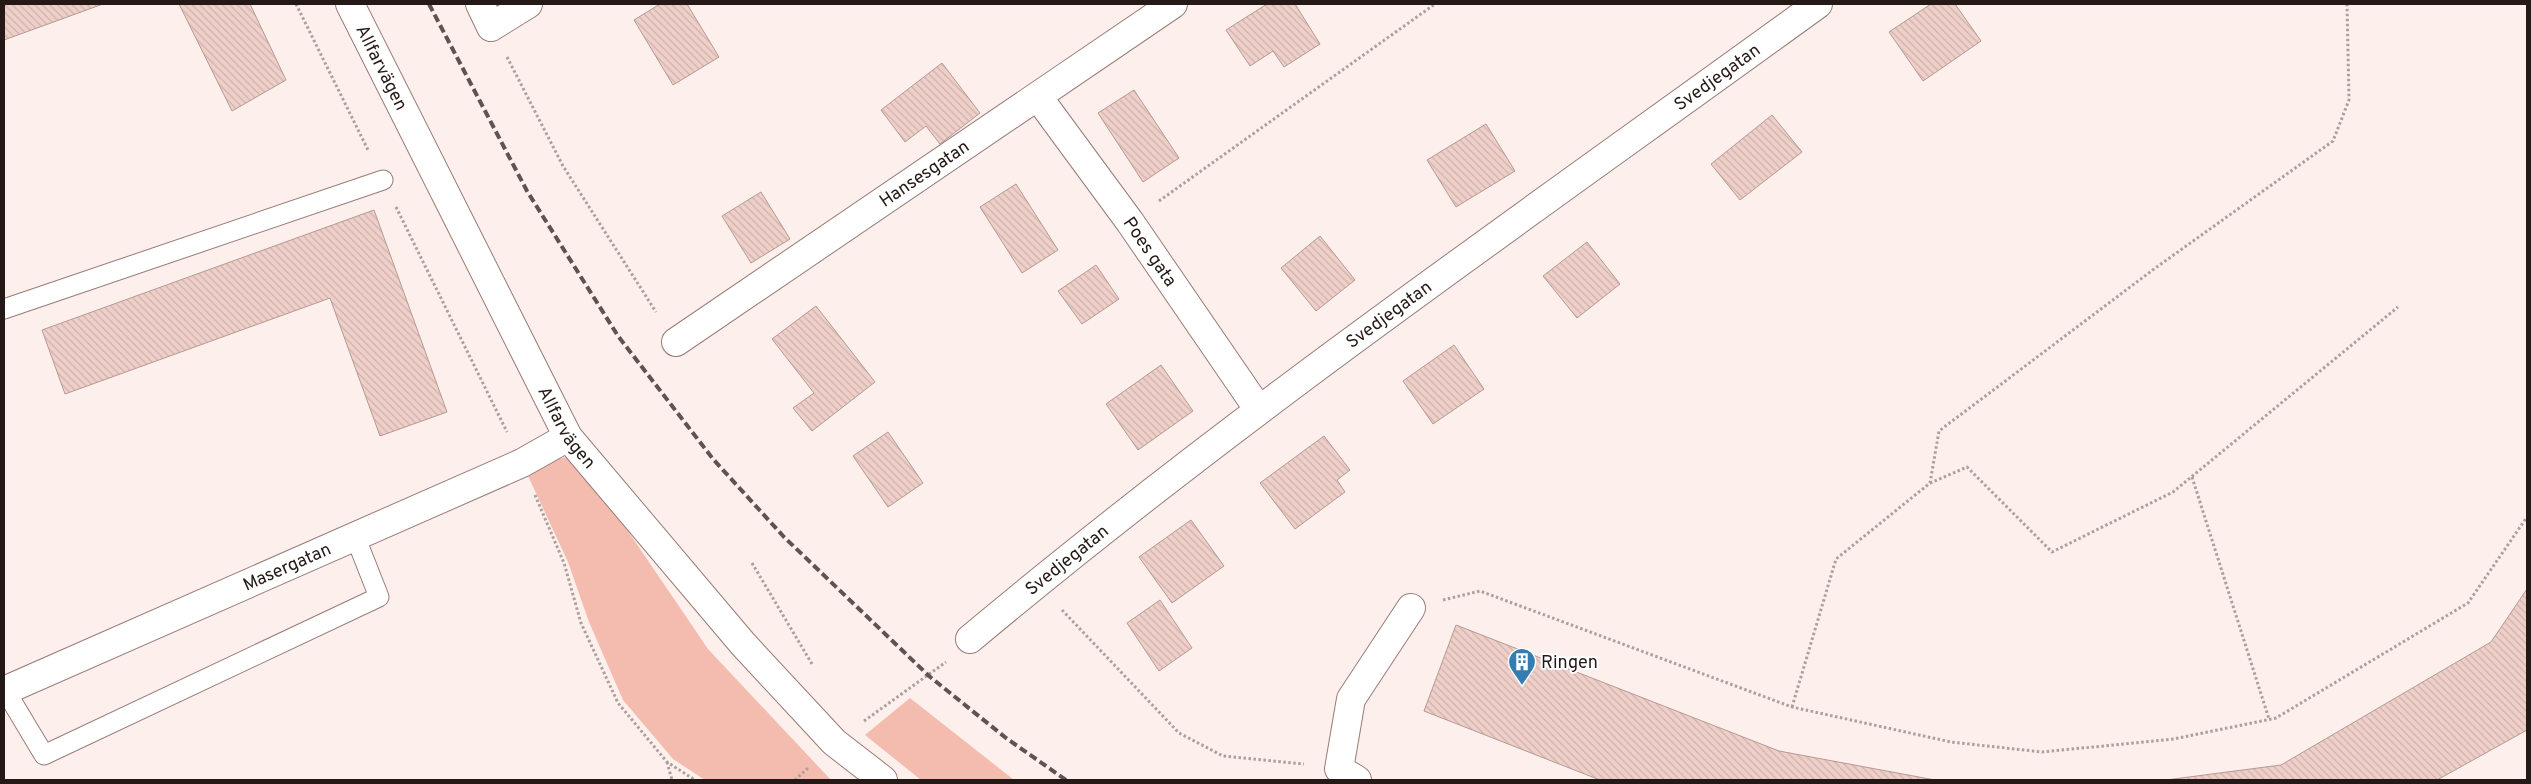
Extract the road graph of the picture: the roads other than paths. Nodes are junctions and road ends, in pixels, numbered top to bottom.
1 (350, 4) edge
2 (528, 4) edge
3 (1173, 4) edge
4 (1818, 4) edge
5 (485, 16) edge
6 (1038, 97) junction
7 (383, 180) road end
8 (4, 309) edge
9 (676, 342) road end
10 (1259, 410) junction
11 (568, 437) junction
12 (355, 536) junction
13 (1411, 608) road end
14 (970, 639) road end
15 (4, 691) edge
16 (1348, 775) edge
17 (883, 780) edge

1 - 11 street, Allfarvägen
2 - 5 street
3 - 6 street, Hansesgatan
4 - 10 street, Svedjegatan
6 - 9 street, Hansesgatan
6 - 10 street, Poes gata
7 - 8 lane
10 - 14 street, Svedjegatan
11 - 12 street, Masergatan
11 - 17 street, Allfarvägen
12 - 15 street, Masergatan
12 - 15 lane
13 - 16 street

